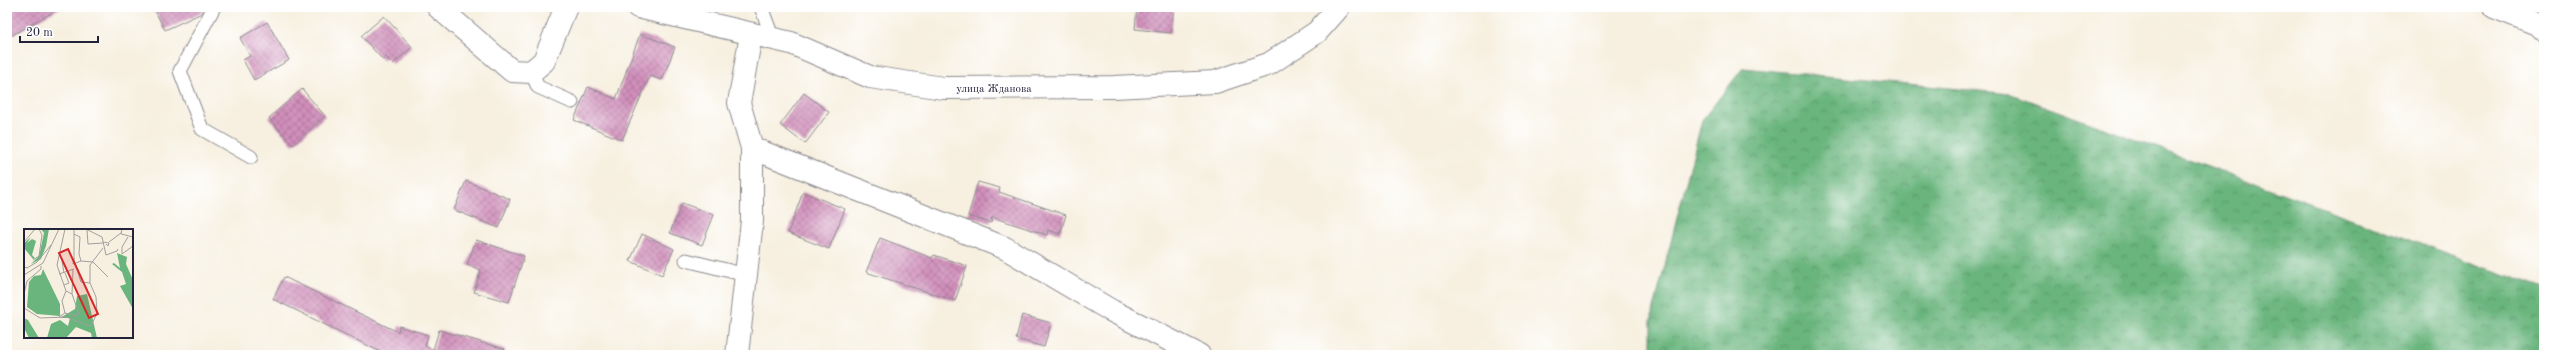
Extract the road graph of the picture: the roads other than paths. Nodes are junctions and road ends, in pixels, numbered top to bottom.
1 (214, 7) edge
2 (438, 7) edge
3 (566, 7) edge
4 (638, 7) edge
5 (761, 7) edge
6 (1339, 7) edge
7 (2494, 7) edge
8 (2544, 31) edge
9 (751, 35) junction
10 (773, 40) junction
11 (531, 72) junction
12 (572, 102) dead end
13 (752, 148) junction
14 (251, 157) dead end
15 (686, 260) dead end
16 (746, 276) junction
17 (737, 355) edge
18 (1199, 355) edge

1 - 14 lane
2 - 11 street
3 - 11 street
4 - 9 street, улица Жданова
5 - 10 lane
6 - 10 street, улица Жданова
7 - 8 street
9 - 10 street, улица Жданова
9 - 13 street
11 - 12 lane
13 - 16 street
13 - 18 street
15 - 16 lane
16 - 17 street

